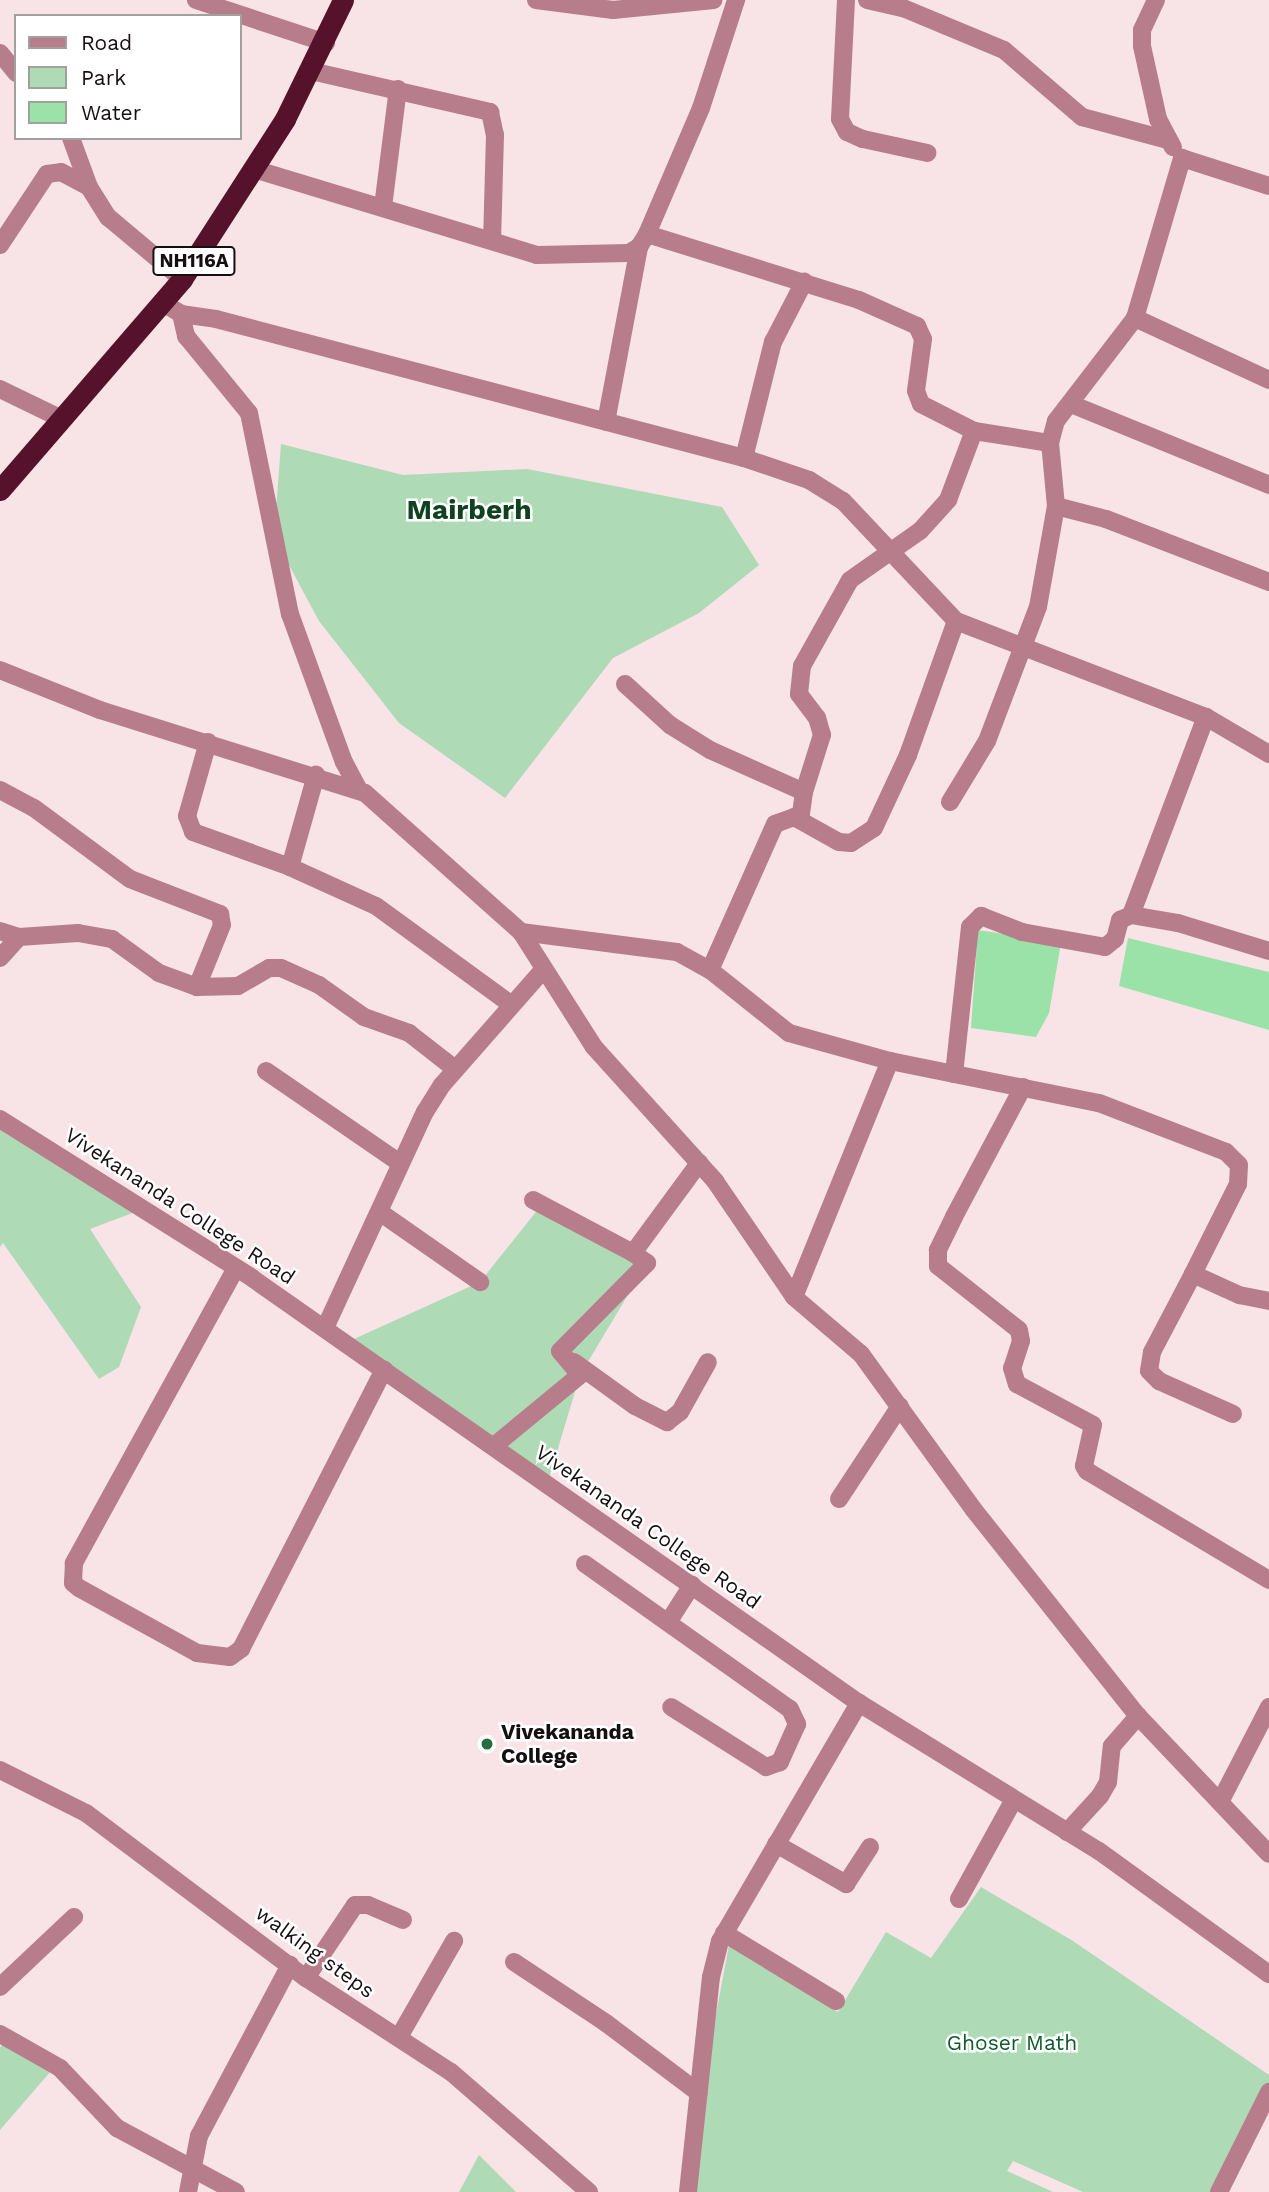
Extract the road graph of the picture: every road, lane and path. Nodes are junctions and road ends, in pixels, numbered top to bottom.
1 (196, 0) edge
2 (343, 0) edge
3 (536, 0) edge
4 (714, 0) edge
5 (736, 0) edge
6 (846, 0) edge
7 (867, 0) edge
8 (1156, 0) edge
9 (238, 14) edge
10 (242, 15) edge
11 (326, 43) junction
12 (0, 53) edge
13 (14, 70) edge
14 (311, 71) junction
15 (398, 89) junction
16 (72, 140) edge
17 (1168, 140) junction
18 (928, 153) dead end
19 (1182, 158) junction
20 (254, 169) junction
21 (1269, 186) edge
22 (89, 187) junction
23 (383, 207) junction
24 (492, 240) junction
25 (643, 240) junction
26 (0, 245) edge
27 (182, 279) junction
28 (804, 282) junction
29 (172, 309) junction
30 (1135, 318) junction
31 (1269, 380) edge
32 (0, 389) edge
33 (1071, 404) junction
34 (62, 419) junction
35 (606, 422) junction
36 (974, 431) junction
37 (1050, 443) junction
38 (744, 458) junction
39 (1269, 485) edge
40 (0, 490) edge
41 (1056, 506) junction
42 (888, 551) junction
43 (1269, 582) edge
44 (956, 621) junction
45 (1024, 648) junction
46 (0, 670) edge
47 (625, 684) dead end
48 (1206, 717) junction
49 (208, 742) junction
50 (1269, 754) edge
51 (316, 775) junction
52 (0, 790) edge
53 (359, 790) junction
54 (804, 792) junction
55 (950, 802) dead end
56 (800, 819) junction
57 (290, 867) junction
58 (1131, 915) junction
59 (0, 931) edge
60 (521, 932) junction
61 (19, 937) junction
62 (1269, 951) edge
63 (0, 958) edge
64 (710, 970) junction
65 (542, 971) junction
66 (197, 987) junction
67 (512, 1005) junction
68 (890, 1061) junction
69 (456, 1069) junction
70 (266, 1071) dead end
71 (954, 1074) junction
72 (1023, 1087) junction
73 (0, 1119) edge
74 (400, 1163) junction
75 (699, 1163) junction
76 (533, 1200) dead end
77 (381, 1213) junction
78 (633, 1253) junction
79 (236, 1268) junction
80 (1193, 1274) junction
81 (480, 1282) dead end
82 (794, 1297) junction
83 (1269, 1301) edge
84 (325, 1328) junction
85 (559, 1351) junction
86 (708, 1362) dead end
87 (384, 1369) junction
88 (900, 1406) junction
89 (1233, 1414) dead end
90 (494, 1446) junction
91 (839, 1499) dead end
92 (585, 1564) dead end
93 (1269, 1580) edge
94 (692, 1585) junction
95 (669, 1621) junction
96 (859, 1703) junction
97 (671, 1707) dead end
98 (1269, 1707) edge
99 (1138, 1716) junction
100 (0, 1770) edge
101 (1013, 1801) junction
102 (1220, 1802) junction
103 (1067, 1832) junction
104 (776, 1844) junction
105 (870, 1847) dead end
106 (1269, 1854) edge
107 (960, 1899) dead end
108 (74, 1917) dead end
109 (403, 1920) dead end
110 (724, 1933) junction
111 (454, 1941) dead end
112 (514, 1962) dead end
113 (290, 1965) junction
114 (1269, 1974) edge
115 (306, 1978) junction
116 (0, 1987) edge
117 (836, 2001) dead end
118 (0, 2034) edge
119 (399, 2037) junction
120 (1269, 2092) edge
121 (699, 2094) junction
122 (195, 2170) junction
123 (188, 2192) edge
124 (236, 2192) edge
125 (589, 2192) edge
126 (688, 2192) edge
127 (1219, 2192) edge

1 - 9 street
2 - 11 highway, NH116A
3 - 4 street
5 - 25 street
6 - 18 street
7 - 17 street
8 - 17 street
10 - 11 street
11 - 14 highway, NH116A
12 - 13 street
14 - 15 street
14 - 20 highway, NH116A
15 - 23 street
15 - 24 street
16 - 22 street
17 - 19 street
19 - 21 street
19 - 30 street
20 - 23 street
20 - 27 highway, NH116A
22 - 26 street
22 - 27 street
23 - 24 street
24 - 25 street
25 - 28 street
25 - 35 street
27 - 29 highway, NH116A
28 - 36 street
28 - 38 street
29 - 34 highway, NH116A
29 - 35 street
29 - 53 street
30 - 31 street
30 - 33 street
32 - 34 street
33 - 37 street
33 - 39 street
34 - 40 highway, NH116A
35 - 38 street
36 - 37 street
36 - 42 street
37 - 41 street
38 - 42 street
41 - 43 street
41 - 45 street
42 - 44 street
42 - 54 street
44 - 45 street
44 - 56 street
45 - 48 street
45 - 55 street
46 - 49 street
47 - 54 street
48 - 50 street
48 - 58 street
49 - 51 street
49 - 57 street
51 - 53 street
51 - 57 street
52 - 66 street
53 - 60 street
54 - 56 street
56 - 64 street
57 - 67 street
58 - 62 street
58 - 71 street
59 - 61 street
60 - 64 street
60 - 65 street
61 - 63 street
61 - 66 street
64 - 68 street
65 - 67 street
65 - 75 street
66 - 69 street
67 - 69 street
68 - 71 street
68 - 82 street
69 - 74 street
70 - 74 street
71 - 72 street
72 - 80 street
72 - 93 street
73 - 79 street, Vivekananda College Road
74 - 77 street
75 - 78 street
75 - 82 street
76 - 78 street
77 - 81 street
77 - 84 street
78 - 85 street
79 - 84 street, Vivekananda College Road
79 - 87 street
80 - 83 street
80 - 89 street
82 - 88 street
84 - 87 street, Vivekananda College Road
85 - 86 street
85 - 90 street
87 - 90 street, Vivekananda College Road
88 - 91 street
88 - 99 street
90 - 94 street, Vivekananda College Road
92 - 95 street
94 - 95 street
94 - 96 street, Vivekananda College Road
95 - 97 street
96 - 101 street, Vivekananda College Road
96 - 104 street
98 - 102 street
99 - 102 street
99 - 103 street
100 - 113 street, walking steps
101 - 103 street, Vivekananda College Road
101 - 107 street
102 - 106 street
103 - 114 street, Vivekananda College Road
104 - 105 street
104 - 110 street
108 - 116 street
109 - 115 street
110 - 117 street
110 - 121 street
111 - 119 street
112 - 121 street
113 - 115 street, walking steps
113 - 122 street
115 - 119 street, walking steps
118 - 122 street
119 - 125 street, walking steps
120 - 127 street
121 - 126 street
122 - 123 street
122 - 124 street

